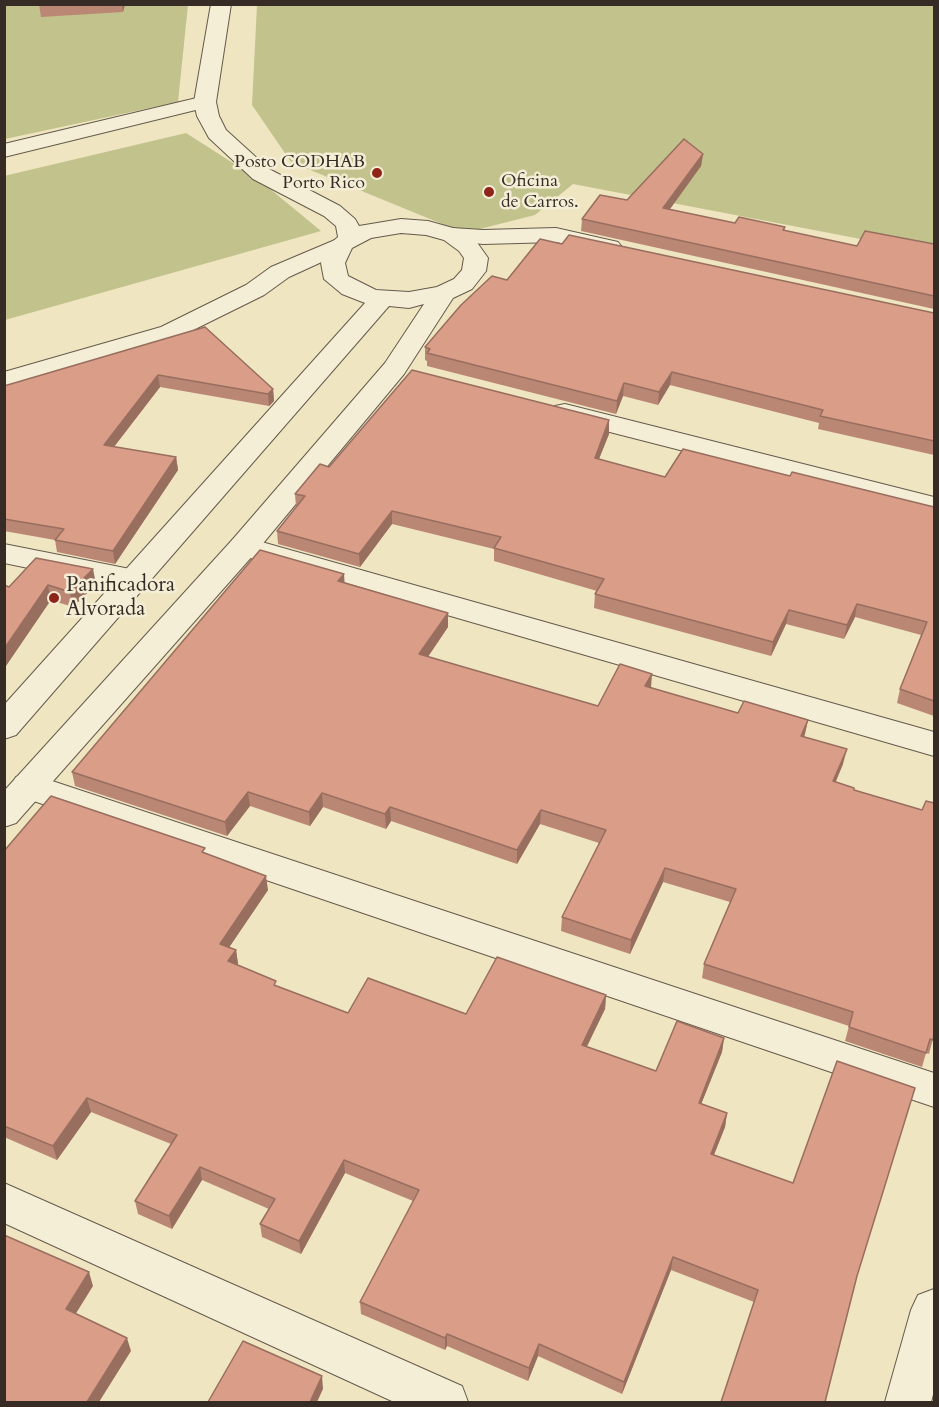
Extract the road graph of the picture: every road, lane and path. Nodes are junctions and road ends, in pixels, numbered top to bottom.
1 (221, 4) edge
2 (205, 102) junction
3 (4, 151) edge
4 (287, 187) junction
5 (401, 226) junction
6 (452, 235) junction
7 (556, 235) junction
8 (346, 241) junction
9 (636, 252) edge
10 (474, 272) junction
11 (336, 279) junction
12 (255, 290) junction
13 (444, 293) junction
14 (382, 299) junction
15 (4, 381) edge
16 (544, 406) edge
17 (934, 506) edge
18 (244, 546) junction
19 (4, 553) edge
20 (135, 580) junction
21 (4, 727) edge
22 (934, 744) edge
23 (16, 800) edge
24 (934, 1090) edge
25 (4, 1202) edge
26 (934, 1310) edge
27 (445, 1402) edge
28 (908, 1402) edge

1 - 2 street
2 - 3 street
2 - 4 street
4 - 5 street
4 - 8 street
5 - 6 street
5 - 8 street
6 - 7 street
6 - 10 street
7 - 9 street
7 - 10 street
8 - 11 street
8 - 12 street
10 - 13 street
11 - 12 street
11 - 14 street
12 - 15 street
13 - 14 street
13 - 18 street
14 - 20 street
16 - 17 street
18 - 22 street
18 - 23 street
19 - 20 street
20 - 21 street
23 - 24 street
25 - 27 street
26 - 28 street

